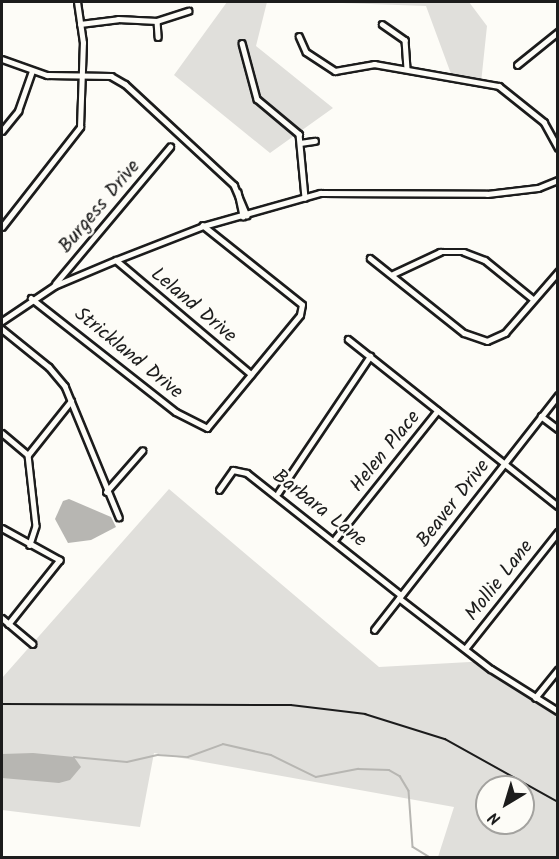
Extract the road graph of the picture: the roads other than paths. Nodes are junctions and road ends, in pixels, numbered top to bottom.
1 (77, 2) edge
2 (188, 11) dead end
3 (157, 21) junction
4 (80, 24) junction
5 (382, 24) dead end
6 (558, 32) edge
7 (300, 36) dead end
8 (158, 38) dead end
9 (242, 43) dead end
10 (2, 59) edge
11 (517, 65) dead end
12 (407, 69) junction
13 (32, 71) junction
14 (83, 75) junction
15 (2, 131) edge
16 (315, 141) dead end
17 (300, 143) junction
18 (170, 147) dead end
19 (558, 147) edge
20 (558, 180) edge
21 (238, 192) junction
22 (305, 198) junction
23 (239, 202) junction
24 (245, 216) junction
25 (235, 218) junction
26 (203, 226) junction
27 (2, 227) edge
28 (370, 258) dead end
29 (116, 260) junction
30 (558, 272) edge
31 (393, 274) junction
32 (54, 286) junction
33 (32, 298) junction
34 (533, 299) junction
35 (2, 321) edge
36 (2, 330) edge
37 (348, 339) dead end
38 (370, 356) junction
39 (252, 374) junction
40 (558, 395) edge
41 (71, 401) junction
42 (437, 411) junction
43 (541, 416) junction
44 (558, 429) edge
45 (2, 433) edge
46 (142, 451) dead end
47 (28, 455) junction
48 (504, 464) junction
49 (219, 490) dead end
50 (105, 492) junction
51 (278, 493) junction
52 (558, 506) edge
53 (119, 517) dead end
54 (2, 528) edge
55 (558, 532) edge
56 (335, 539) junction
57 (30, 545) junction
58 (400, 597) junction
59 (2, 618) edge
60 (9, 624) junction
61 (374, 630) dead end
62 (33, 644) dead end
63 (465, 649) junction
64 (558, 670) edge
65 (536, 698) junction
66 (558, 711) edge

1 - 4 street
2 - 3 street
3 - 4 street
3 - 8 street
4 - 14 street
5 - 12 street
6 - 11 street
7 - 12 street
9 - 17 street
10 - 13 street
12 - 19 street
13 - 14 street
13 - 15 street
14 - 21 street
14 - 27 street
16 - 17 street
17 - 22 street
18 - 32 street, Burgess Drive
20 - 22 street
21 - 23 street
21 - 24 street
22 - 24 street
23 - 24 street
23 - 25 street
24 - 25 street
25 - 26 street
26 - 29 street
26 - 39 street
28 - 31 street
29 - 32 street
29 - 39 street, Leland Drive
30 - 34 street
31 - 34 street
31 - 34 street
32 - 33 street
33 - 35 street
33 - 39 street, Strickland Drive
36 - 41 street
37 - 38 street
38 - 42 street
38 - 51 street
40 - 43 street, Beaver Drive
41 - 47 street
41 - 50 street
42 - 48 street
42 - 56 street, Helen Place
43 - 44 street
43 - 48 street, Beaver Drive
45 - 47 street
46 - 50 street
47 - 57 street
48 - 52 street
48 - 58 street, Beaver Drive
49 - 51 street, Barbara Lane
50 - 53 street
51 - 56 street, Barbara Lane
54 - 57 street
55 - 63 street, Mollie Lane
56 - 58 street, Barbara Lane
57 - 60 street
58 - 61 street, Beaver Drive
58 - 63 street, Barbara Lane
59 - 60 street
60 - 62 street
63 - 65 street, Barbara Lane
64 - 65 street
65 - 66 street, Barbara Lane

